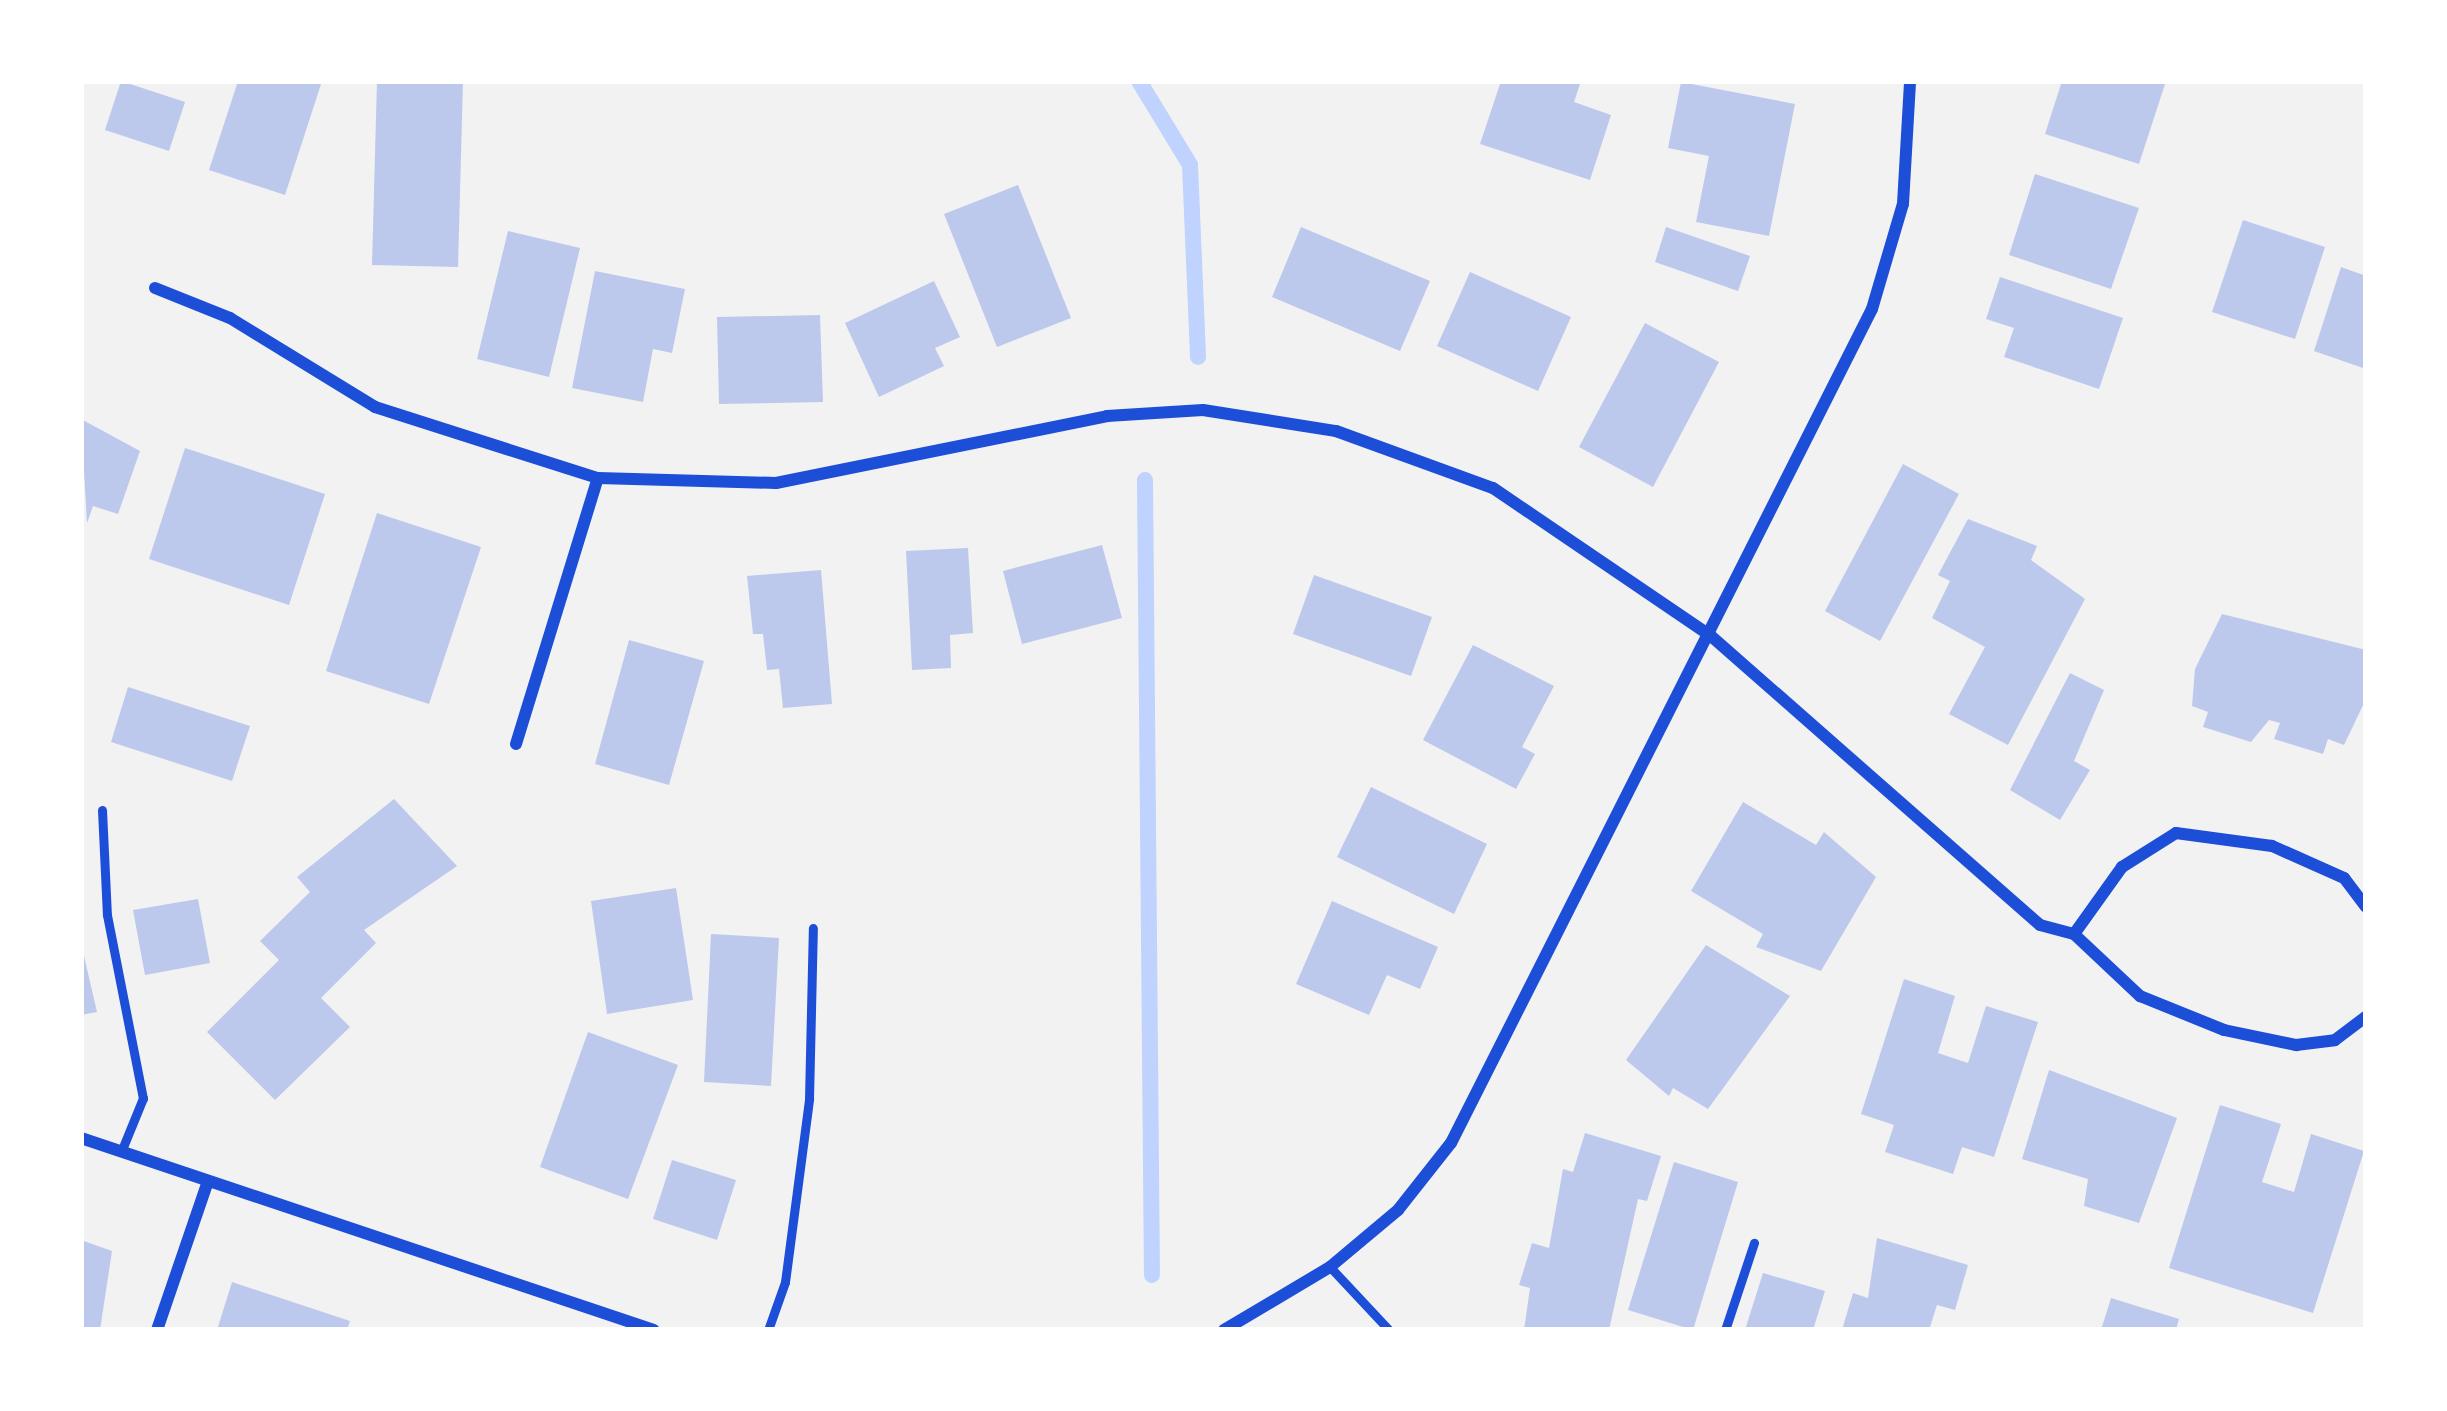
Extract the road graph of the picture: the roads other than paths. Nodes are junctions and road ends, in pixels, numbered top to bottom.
1 (1910, 81) edge
2 (155, 288) dead end
3 (598, 478) junction
4 (1711, 636) junction
5 (516, 743) dead end
6 (103, 810) dead end
7 (2366, 907) edge
8 (813, 928) dead end
9 (2074, 934) junction
10 (2366, 1016) edge
11 (81, 1138) edge
12 (121, 1152) junction
13 (208, 1180) junction
14 (1754, 1243) dead end
15 (1330, 1267) junction
16 (649, 1329) edge
17 (157, 1330) edge
18 (768, 1330) edge
19 (1224, 1330) edge
20 (1389, 1330) edge
21 (1725, 1330) edge

1 - 4 street
2 - 3 street
3 - 4 street
3 - 5 street
4 - 9 street
4 - 15 street
6 - 12 lane
7 - 9 street
8 - 18 lane
9 - 10 street
11 - 12 street
12 - 13 street
13 - 16 street
13 - 17 street
14 - 21 lane
15 - 19 street
15 - 20 lane

